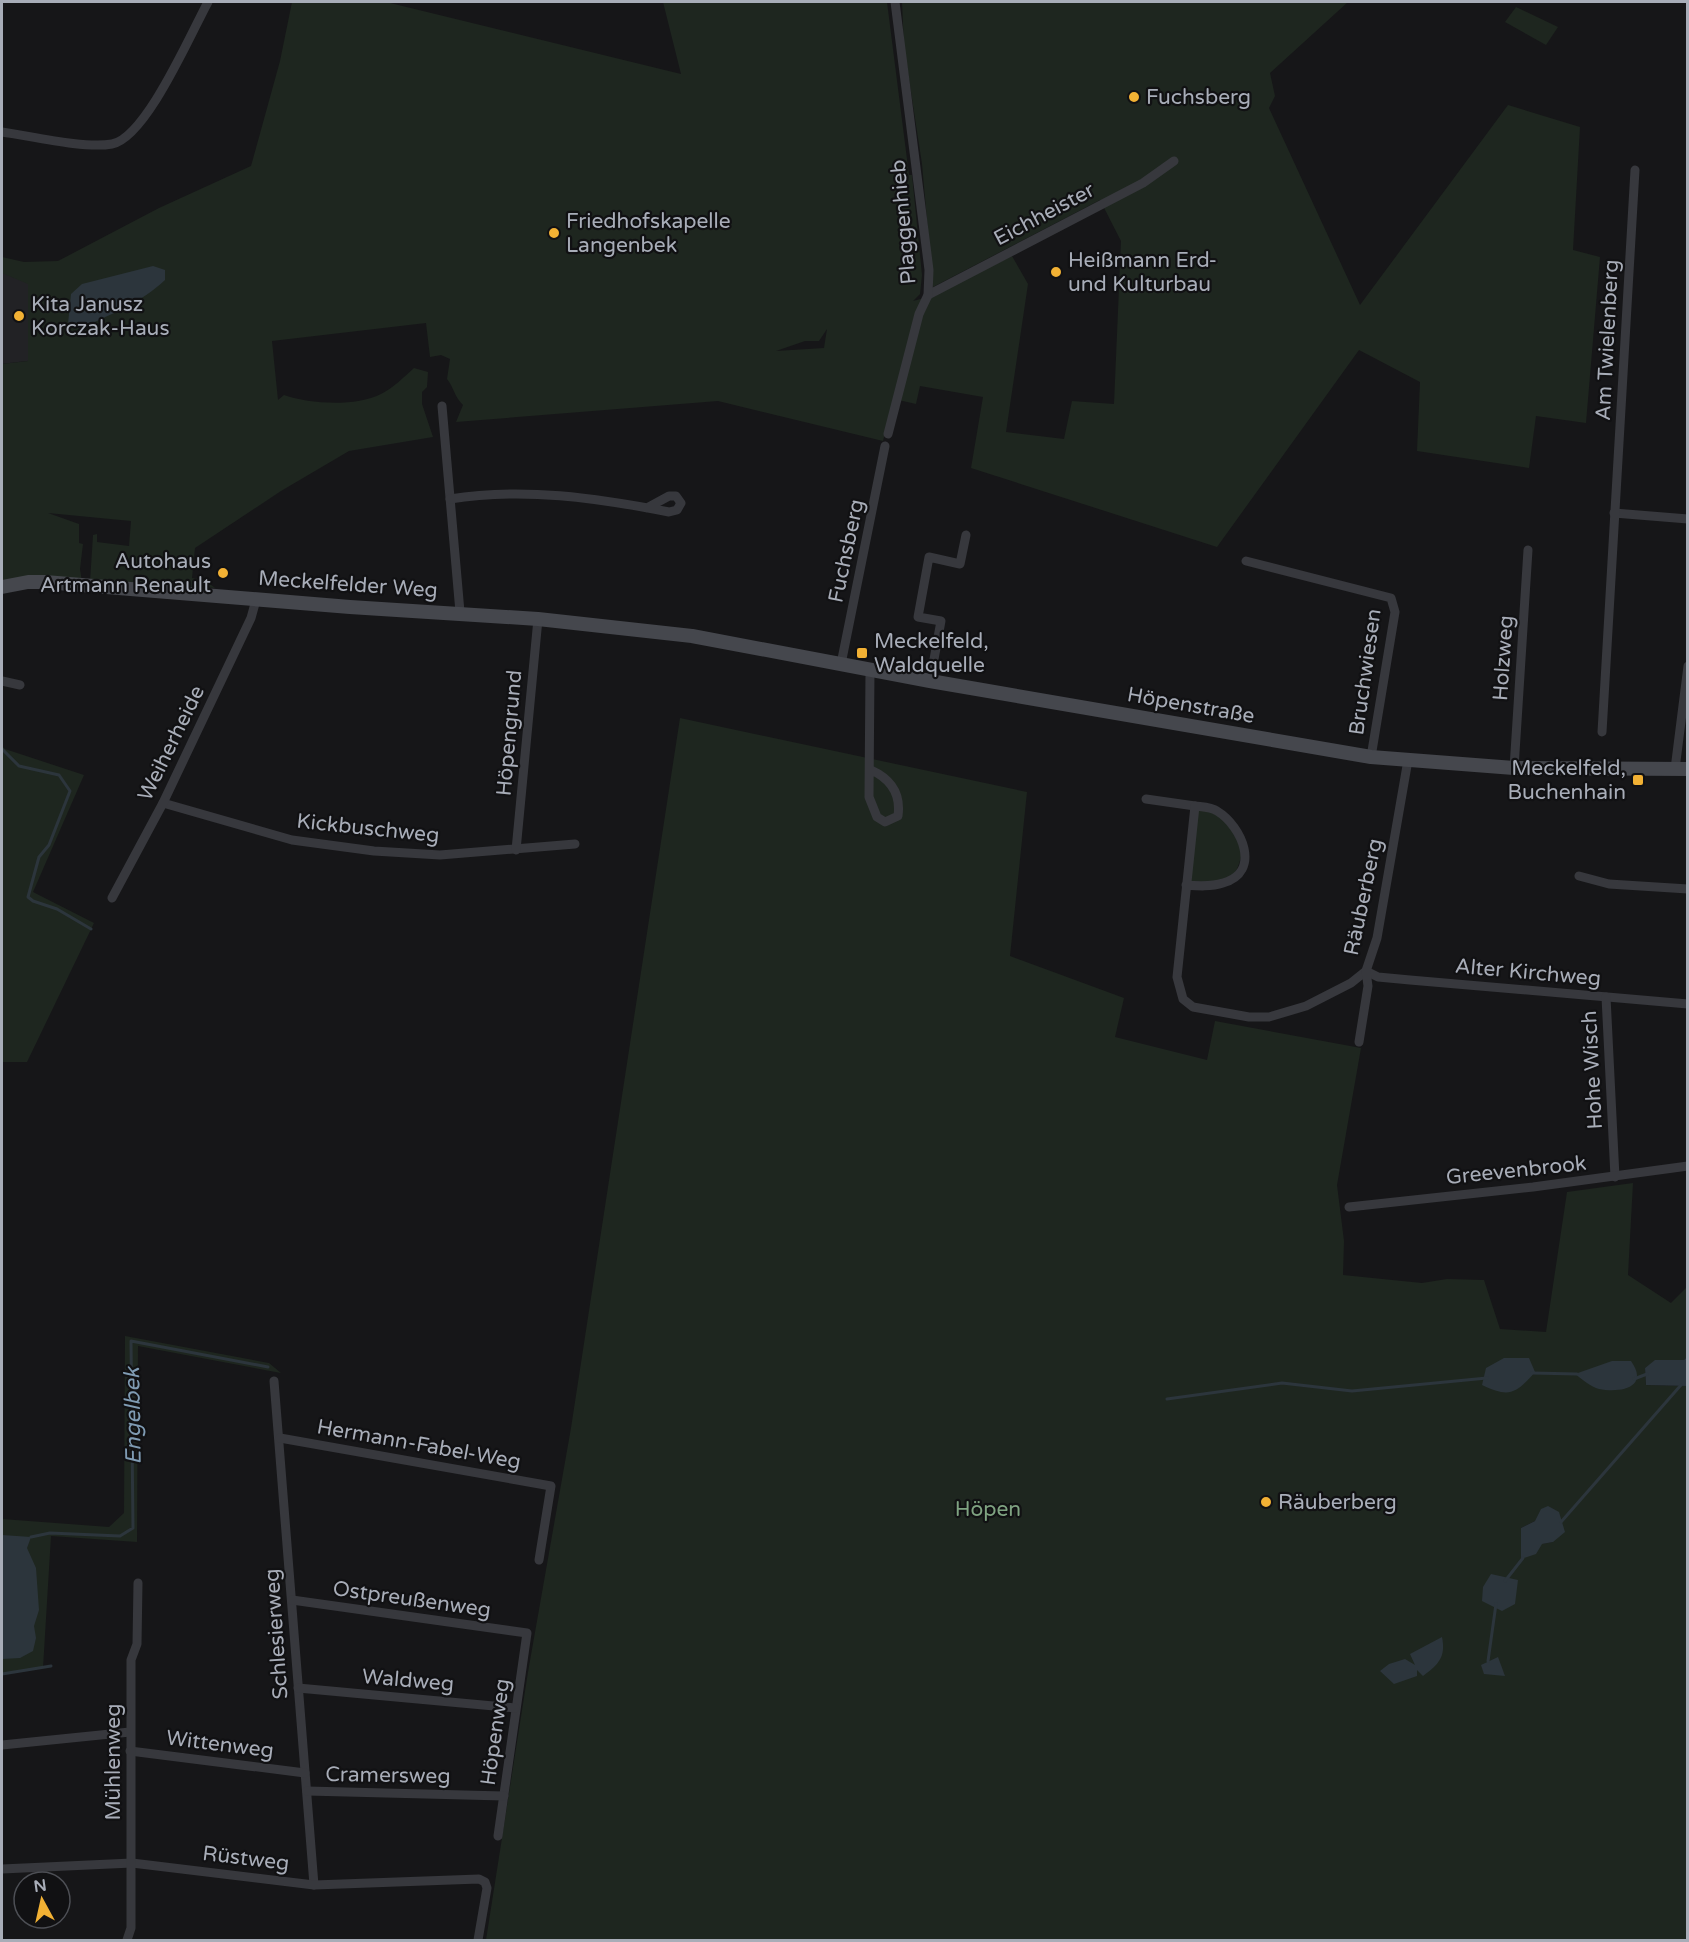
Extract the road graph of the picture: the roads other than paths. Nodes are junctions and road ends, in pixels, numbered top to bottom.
1 (207, 2) edge
2 (895, 2) edge
3 (2, 132) edge
4 (1174, 161) dead end
5 (1635, 170) dead end
6 (928, 296) junction
7 (442, 406) dead end
8 (888, 434) dead end
9 (885, 446) dead end
10 (450, 499) junction
11 (647, 508) dead end
12 (1614, 513) junction
13 (1688, 519) edge
14 (966, 536) dead end
15 (1528, 550) dead end
16 (1246, 561) dead end
17 (2, 587) edge
18 (256, 600) junction
19 (460, 612) junction
20 (538, 619) junction
21 (692, 636) joint
22 (841, 664) junction
23 (1688, 666) edge
24 (870, 670) junction
25 (2, 681) edge
26 (930, 681) junction
27 (20, 685) dead end
28 (1602, 732) dead end
29 (1371, 757) junction
30 (1408, 760) junction
31 (1514, 768) junction
32 (1681, 769) edge
33 (872, 770) junction
34 (1146, 799) dead end
35 (163, 803) junction
36 (1195, 806) junction
37 (575, 844) dead end
38 (516, 850) junction
39 (1579, 876) dead end
40 (1186, 885) junction
41 (1688, 889) edge
42 (112, 898) dead end
43 (1366, 971) junction
44 (1606, 997) junction
45 (1688, 1004) edge
46 (1359, 1042) dead end
47 (1688, 1166) edge
48 (1615, 1177) junction
49 (1349, 1207) dead end
50 (274, 1381) dead end
51 (280, 1438) junction
52 (539, 1560) dead end
53 (138, 1583) dead end
54 (292, 1600) junction
55 (527, 1634) joint
56 (298, 1688) junction
57 (515, 1708) junction
58 (130, 1732) junction
59 (2, 1745) edge
60 (130, 1751) junction
61 (305, 1773) junction
62 (307, 1791) junction
63 (504, 1796) junction
64 (498, 1836) dead end
65 (132, 1863) junction
66 (2, 1869) edge
67 (314, 1885) junction
68 (127, 1941) edge
69 (478, 1941) edge

1 - 3 street
2 - 6 street, Plaggenhieb
4 - 6 street, Eichheister
5 - 12 street, Am Twielenberg
6 - 8 street, Plaggenhieb
7 - 10 street
9 - 22 street, Fuchsberg
10 - 11 street
10 - 19 street
12 - 13 street
12 - 28 street, Am Twielenberg
14 - 26 street
15 - 31 street, Holzweg
16 - 29 street, Bruchwiesen
17 - 18 main road, Meckelfelder Weg
18 - 19 main road, Meckelfelder Weg
18 - 35 street, Weiherheide
19 - 20 main road, Meckelfelder Weg
20 - 21 main road, Meckelfelder Weg
20 - 38 street, Höpengrund
21 - 22 main road, Höpenstraße
22 - 24 main road, Höpenstraße
23 - 32 street
24 - 26 main road, Höpenstraße
24 - 33 street
25 - 27 street
26 - 29 main road, Höpenstraße
29 - 30 main road, Höpenstraße
30 - 31 main road, Höpenstraße
30 - 43 street, Räuberberg
31 - 32 main road, Höpenstraße
33 - 33 street
34 - 36 street
35 - 38 street, Kickbuschweg
35 - 42 street, Weiherheide
36 - 40 street
36 - 40 street
37 - 38 street, Kickbuschweg
39 - 41 street
40 - 43 street
43 - 44 street, Alter Kirchweg
43 - 46 street, Räuberberg
44 - 45 street, Alter Kirchweg
44 - 48 street, Hohe Wisch
47 - 48 street, Greevenbrook
48 - 49 street, Greevenbrook
50 - 51 street, Schlesierweg
51 - 52 street, Hermann-Fabel-Weg
51 - 54 street, Schlesierweg
53 - 58 street, Mühlenweg
54 - 55 street, Ostpreußenweg
54 - 56 street, Schlesierweg
55 - 57 street, Höpenweg
56 - 57 street, Waldweg
56 - 61 street, Schlesierweg
57 - 63 street, Höpenweg
58 - 59 street
58 - 60 street, Mühlenweg
60 - 61 street, Wittenweg
60 - 65 street, Mühlenweg
61 - 62 street, Schlesierweg
62 - 63 street, Cramersweg
62 - 67 street, Schlesierweg
63 - 64 street, Höpenweg
65 - 66 street, Rüstweg
65 - 67 street, Rüstweg
65 - 68 street, Mühlenweg
67 - 69 street, Rüstweg

